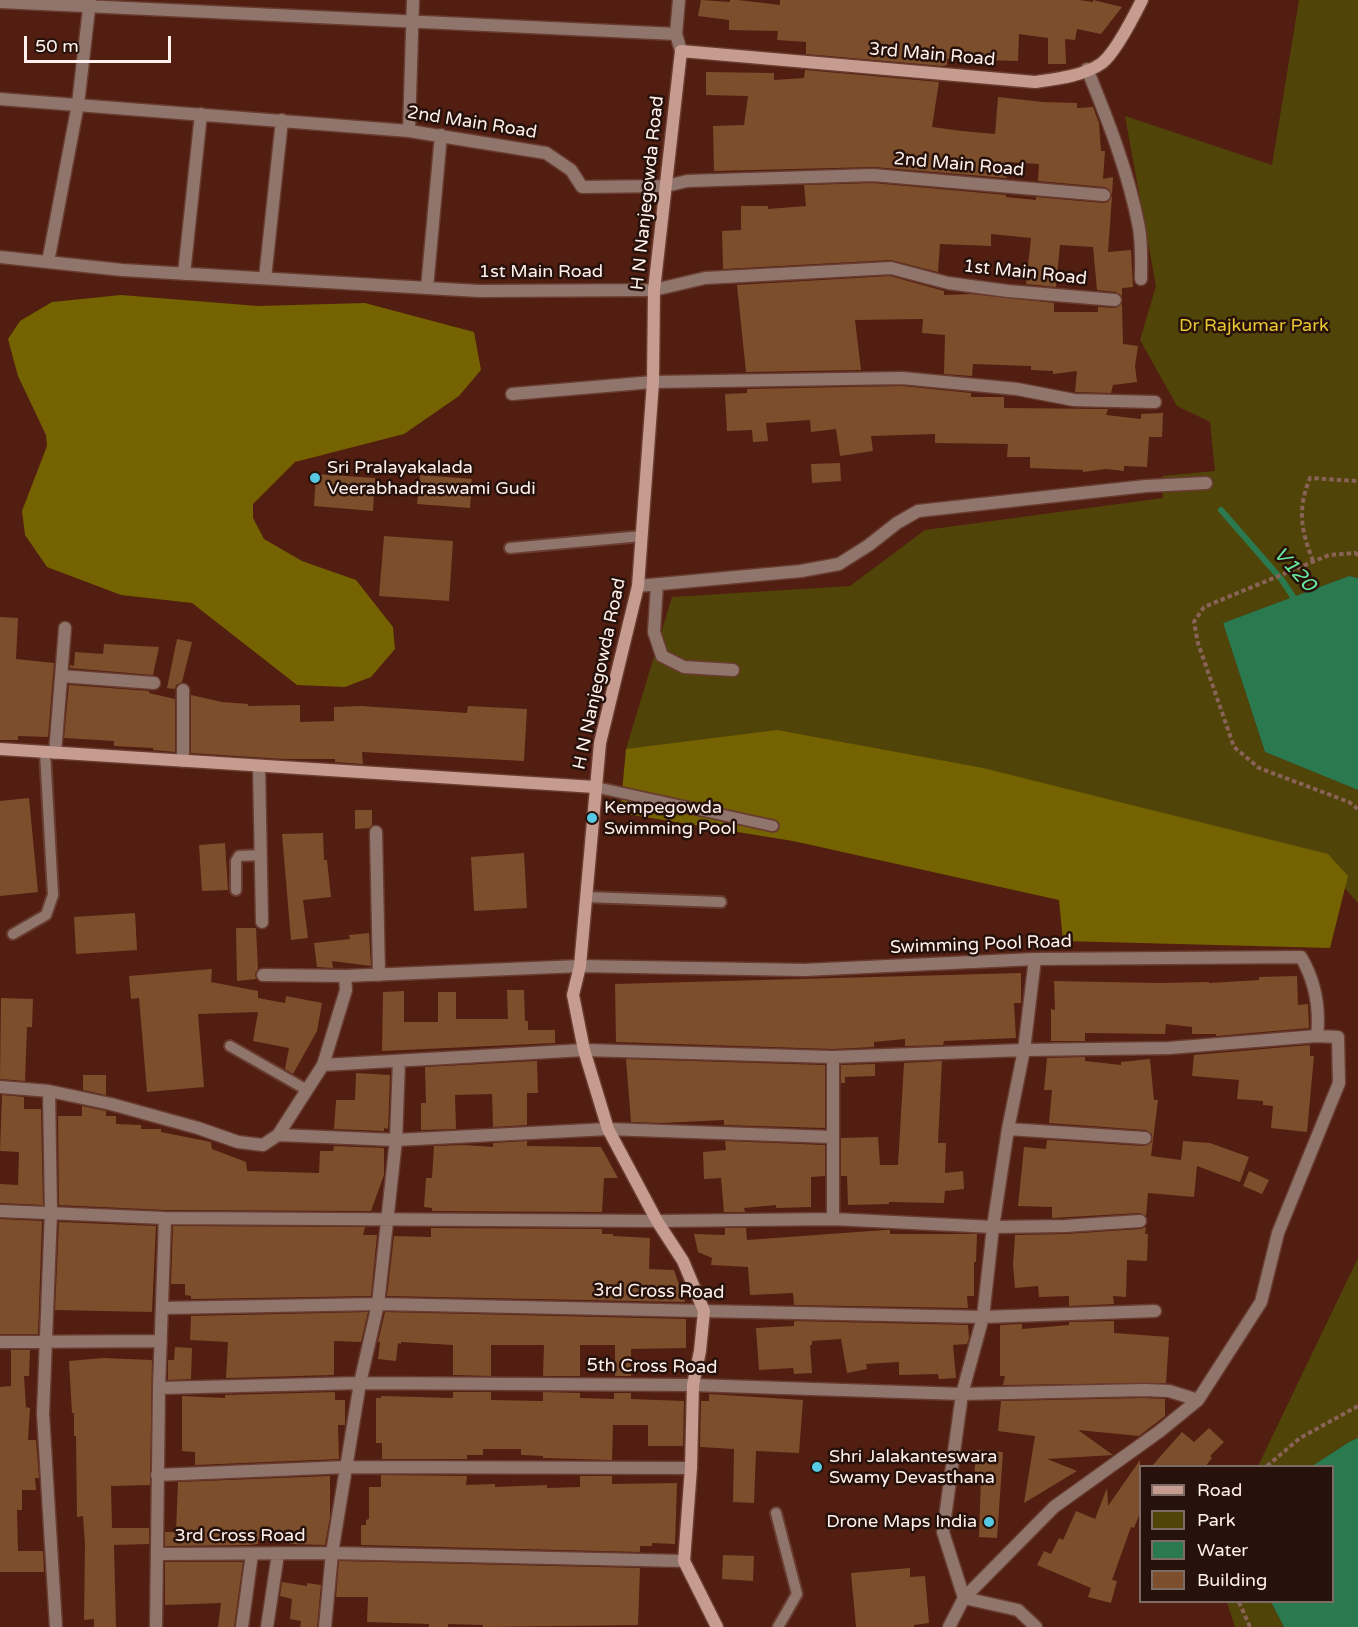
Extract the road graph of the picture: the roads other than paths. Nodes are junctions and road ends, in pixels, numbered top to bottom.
1 (413, 0) edge
2 (679, 0) edge
3 (1142, 0) edge
4 (0, 2) edge
5 (90, 3) edge
6 (411, 21) junction
7 (676, 34) junction
8 (681, 51) junction
9 (1087, 69) junction
10 (0, 99) edge
11 (78, 104) junction
12 (201, 114) junction
13 (282, 120) junction
14 (409, 130) junction
15 (441, 135) junction
16 (666, 186) junction
17 (1104, 195) dead end
18 (0, 257) edge
19 (48, 262) junction
20 (184, 274) junction
21 (265, 279) junction
22 (1141, 279) dead end
23 (427, 288) junction
24 (654, 290) junction
25 (1115, 300) dead end
26 (653, 382) junction
27 (512, 394) dead end
28 (1155, 402) dead end
29 (1206, 483) dead end
30 (642, 536) junction
31 (510, 548) dead end
32 (657, 584) junction
33 (638, 586) junction
34 (65, 628) dead end
35 (733, 670) dead end
36 (61, 676) junction
37 (154, 683) dead end
38 (183, 690) dead end
39 (0, 749) edge
40 (50, 753) junction
41 (183, 761) junction
42 (260, 766) junction
43 (595, 787) junction
44 (773, 826) dead end
45 (376, 832) dead end
46 (260, 855) junction
47 (236, 890) dead end
48 (586, 897) junction
49 (721, 902) dead end
50 (262, 922) dead end
51 (13, 934) dead end
52 (1035, 959) junction
53 (580, 966) junction
54 (263, 975) dead end
55 (379, 975) junction
56 (345, 976) junction
57 (1317, 1036) junction
58 (230, 1047) dead end
59 (584, 1050) junction
60 (1024, 1050) junction
61 (832, 1057) junction
62 (399, 1061) junction
63 (323, 1065) junction
64 (0, 1087) edge
65 (307, 1090) junction
66 (49, 1091) junction
67 (608, 1129) junction
68 (1008, 1129) junction
69 (278, 1136) junction
70 (832, 1137) junction
71 (1145, 1138) dead end
72 (396, 1140) junction
73 (0, 1211) edge
74 (51, 1212) junction
75 (165, 1218) junction
76 (832, 1219) junction
77 (388, 1220) junction
78 (657, 1221) junction
79 (1140, 1221) dead end
80 (993, 1227) junction
81 (378, 1304) junction
82 (162, 1308) junction
83 (704, 1311) junction
84 (1155, 1311) dead end
85 (983, 1317) junction
86 (46, 1341) junction
87 (161, 1341) junction
88 (0, 1342) edge
89 (360, 1383) junction
90 (693, 1385) junction
91 (159, 1388) junction
92 (962, 1394) junction
93 (1198, 1400) junction
94 (346, 1467) junction
95 (691, 1468) junction
96 (157, 1475) junction
97 (777, 1513) dead end
98 (332, 1553) junction
99 (156, 1554) junction
100 (252, 1554) junction
101 (278, 1554) junction
102 (684, 1561) junction
103 (964, 1598) junction
104 (56, 1627) edge
105 (156, 1627) edge
106 (242, 1627) edge
107 (267, 1627) edge
108 (325, 1627) edge
109 (717, 1627) edge
110 (778, 1627) edge
111 (949, 1627) edge
112 (1036, 1627) edge

1 - 6 street
2 - 7 street
3 - 9 street, 3rd Main Road
4 - 5 street
5 - 6 street
5 - 11 street
6 - 7 street
6 - 14 street
7 - 8 street
8 - 9 street, 3rd Main Road
8 - 16 street, H N Nanjegowda Road
9 - 22 street
10 - 11 street, 2nd Main Road
11 - 12 street, 2nd Main Road
11 - 19 street
12 - 13 street, 2nd Main Road
12 - 20 street
13 - 14 street, 2nd Main Road
13 - 21 street
14 - 15 street, 2nd Main Road
15 - 16 street, 2nd Main Road
15 - 23 street
16 - 17 street, 2nd Main Road
16 - 24 street, H N Nanjegowda Road
18 - 19 street, 1st Main Road
19 - 20 street, 1st Main Road
20 - 21 street, 1st Main Road
21 - 23 street, 1st Main Road
23 - 24 street, 1st Main Road
24 - 25 street, 1st Main Road
24 - 26 street, H N Nanjegowda Road
26 - 27 street
26 - 28 street
26 - 30 street, H N Nanjegowda Road
29 - 32 street
30 - 31 lane
30 - 33 street, H N Nanjegowda Road
32 - 33 street
32 - 35 street
33 - 43 street, H N Nanjegowda Road
34 - 36 street
36 - 37 street
36 - 40 street
38 - 41 street
39 - 40 street
40 - 41 street
40 - 51 lane
41 - 42 street
42 - 43 street
42 - 46 street
43 - 44 lane
43 - 48 street, H N Nanjegowda Road
45 - 55 street
46 - 47 lane
46 - 50 street
48 - 49 lane
48 - 53 street, H N Nanjegowda Road
52 - 53 street, Swimming Pool Road
52 - 57 street, Swimming Pool Road
52 - 60 street
53 - 55 street, Swimming Pool Road
53 - 59 street, H N Nanjegowda Road
54 - 56 street, Swimming Pool Road
55 - 56 street, Swimming Pool Road
56 - 63 street
57 - 60 street
57 - 93 street
58 - 65 lane
59 - 61 street
59 - 62 street
59 - 67 street, H N Nanjegowda Road
60 - 61 street
60 - 68 street
61 - 70 street
62 - 63 street
62 - 72 street
63 - 65 street
64 - 66 street
65 - 69 street
66 - 69 street
66 - 74 street
67 - 70 street
67 - 72 street
67 - 78 street, H N Nanjegowda Road
68 - 71 street
68 - 80 street
69 - 72 street
70 - 76 street
72 - 77 street
73 - 74 street
74 - 75 street
74 - 86 street
75 - 77 street
75 - 82 street
76 - 78 street
76 - 80 street
77 - 78 street
77 - 81 street
78 - 83 street, H N Nanjegowda Road
79 - 80 street
80 - 85 street
81 - 82 street, 3rd Cross Road
81 - 83 street, 3rd Cross Road
81 - 89 street
82 - 87 street
83 - 85 street, 3rd Cross Road
83 - 90 street, H N Nanjegowda Road
84 - 85 street, 3rd Cross Road
85 - 92 street
86 - 87 street
86 - 88 street
86 - 104 street
87 - 91 street
89 - 90 street, 5th Cross Road
89 - 91 street, 5th Cross Road
89 - 94 street
90 - 92 street, 5th Cross Road
90 - 95 street, H N Nanjegowda Road
91 - 96 street
92 - 93 street, 5th Cross Road
92 - 103 street
93 - 103 street
94 - 95 street
94 - 96 street
94 - 98 street
95 - 102 street, H N Nanjegowda Road
96 - 99 street
97 - 110 lane
98 - 101 street, 3rd Cross Road
98 - 102 street, 3rd Cross Road
98 - 108 street
99 - 100 street, 3rd Cross Road
99 - 105 street
100 - 101 street, 3rd Cross Road
100 - 106 street
101 - 107 street
102 - 109 street
103 - 111 street
103 - 112 street

